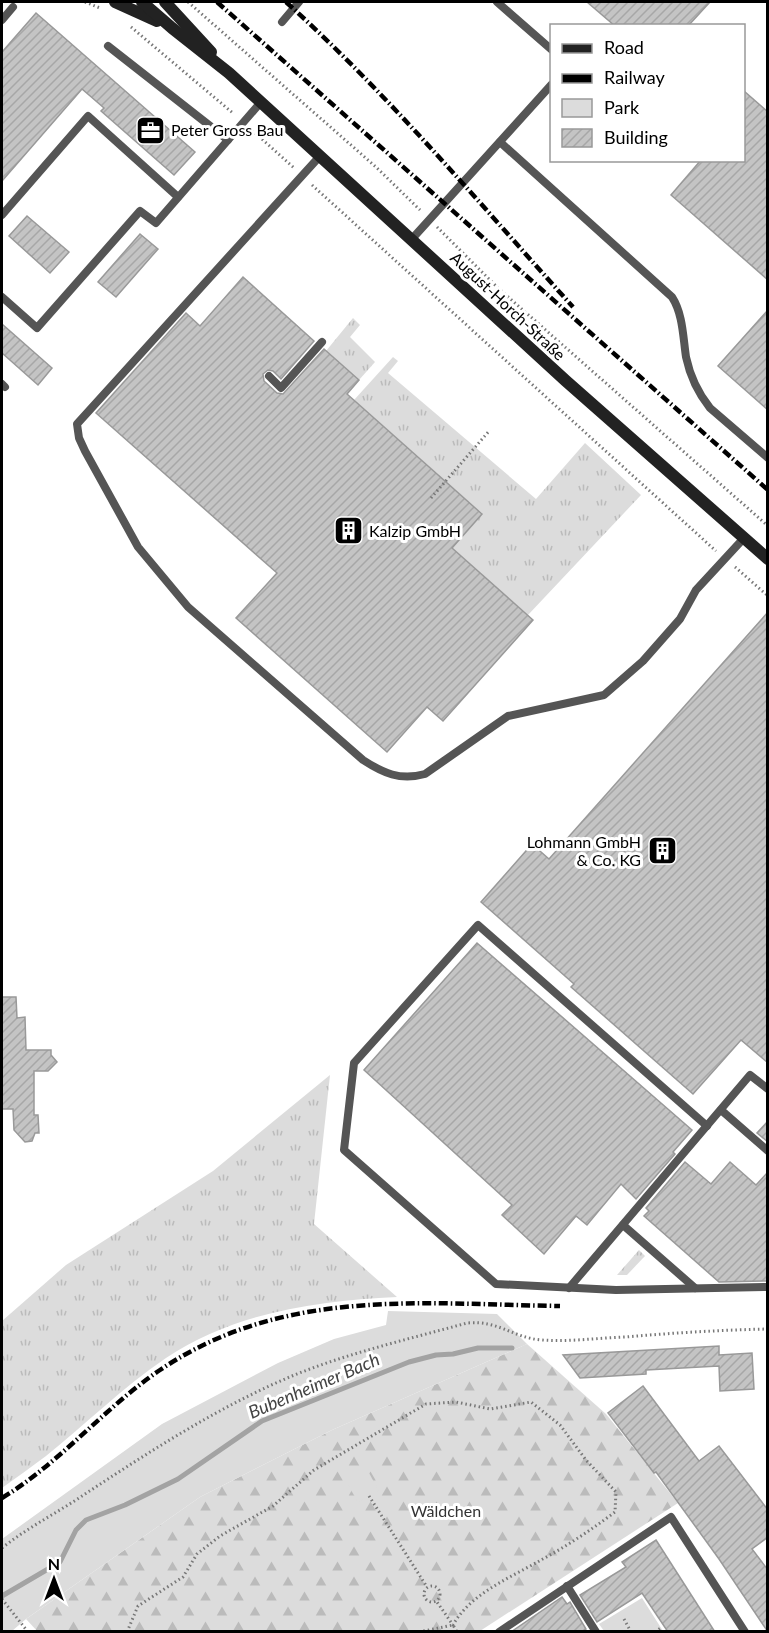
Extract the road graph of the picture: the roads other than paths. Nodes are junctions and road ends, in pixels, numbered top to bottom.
1 (116, 2) edge
2 (142, 2) edge
3 (165, 2) edge
4 (299, 2) edge
5 (497, 2) edge
6 (2, 8) edge
7 (2, 20) edge
8 (282, 22) dead end
9 (172, 28) junction
10 (108, 46) dead end
11 (550, 48) edge
12 (230, 73) junction
13 (550, 86) edge
14 (261, 102) junction
15 (228, 140) junction
16 (500, 141) junction
17 (320, 156) junction
18 (178, 197) junction
19 (2, 215) edge
20 (411, 240) junction
21 (2, 297) edge
22 (322, 342) dead end
23 (269, 376) dead end
24 (768, 458) edge
25 (744, 538) junction
26 (768, 559) edge
27 (768, 1089) edge
28 (721, 1110) junction
29 (707, 1126) junction
30 (768, 1151) edge
31 (623, 1225) junction
32 (569, 1287) junction
33 (768, 1287) edge
34 (695, 1288) junction
35 (567, 1586) junction
36 (499, 1632) edge
37 (596, 1632) edge
38 (745, 1632) edge

1 - 9 main road
2 - 9 main road, August-Horch-Straße
3 - 12 main road, August-Horch-Straße
4 - 8 lane
5 - 11 lane
6 - 7 lane
9 - 12 main road, August-Horch-Straße
10 - 15 lane
12 - 14 main road, August-Horch-Straße
13 - 16 lane
14 - 15 lane
14 - 17 main road, August-Horch-Straße
15 - 18 lane
16 - 20 lane
16 - 24 lane
17 - 20 main road, August-Horch-Straße
17 - 25 lane
18 - 19 lane
18 - 21 lane
20 - 25 main road, August-Horch-Straße
22 - 23 lane
25 - 26 main road, August-Horch-Straße
27 - 28 lane
28 - 29 lane
28 - 30 lane
29 - 31 lane
29 - 32 lane
31 - 32 lane
31 - 34 lane
32 - 34 lane
33 - 34 lane
35 - 36 lane
35 - 37 lane
35 - 38 lane

